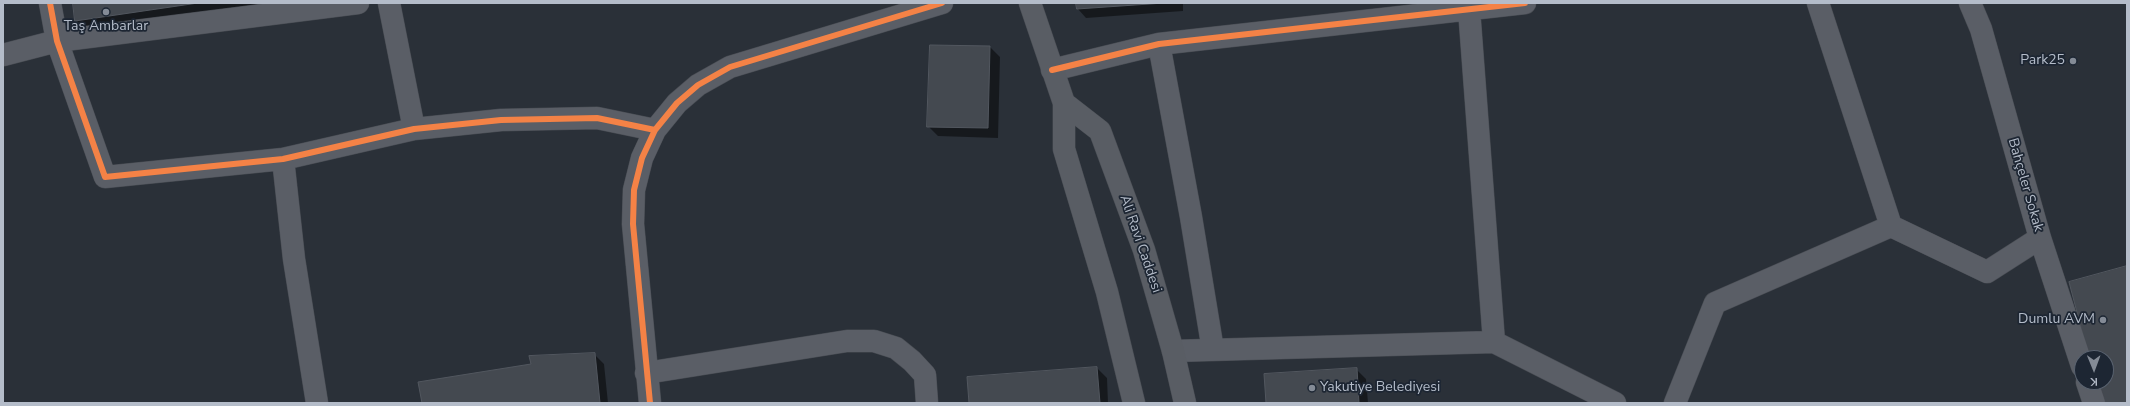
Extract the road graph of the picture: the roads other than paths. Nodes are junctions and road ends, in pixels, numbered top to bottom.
1 (50, 3) edge
2 (358, 3) edge
3 (389, 3) edge
4 (942, 3) edge
5 (1030, 3) edge
6 (1525, 3) edge
7 (1818, 3) edge
8 (1970, 3) edge
9 (1469, 10) junction
10 (57, 41) junction
11 (1159, 44) junction
12 (3, 55) edge
13 (1052, 70) junction
14 (1064, 103) junction
15 (414, 129) junction
16 (655, 130) junction
17 (283, 158) junction
18 (1891, 226) junction
19 (2040, 238) junction
20 (1494, 342) junction
21 (1213, 350) junction
22 (2077, 350) edge
23 (1173, 351) junction
24 (646, 373) junction
25 (2090, 390) edge
26 (317, 403) edge
27 (650, 403) edge
28 (927, 403) edge
29 (1134, 403) edge
30 (1185, 403) edge
31 (1615, 403) edge
32 (1675, 403) edge
33 (2094, 403) edge

1 - 10 street
2 - 10 street
3 - 15 street
4 - 16 street
5 - 13 main road
6 - 9 street
7 - 18 street
8 - 19 street, Bahçeler Sokak
9 - 11 street
9 - 20 street
10 - 12 street
10 - 17 street
11 - 13 street
11 - 21 street
13 - 14 main road
14 - 23 main road, Ali Ravi Caddesi
14 - 29 main road
15 - 16 street
15 - 17 street
16 - 24 street
17 - 26 street
18 - 19 street
18 - 32 street
19 - 22 street, Bahçeler Sokak
20 - 21 street
20 - 31 street
21 - 23 street
23 - 30 main road, Ali Ravi Caddesi
24 - 27 street
24 - 28 street
25 - 33 street

